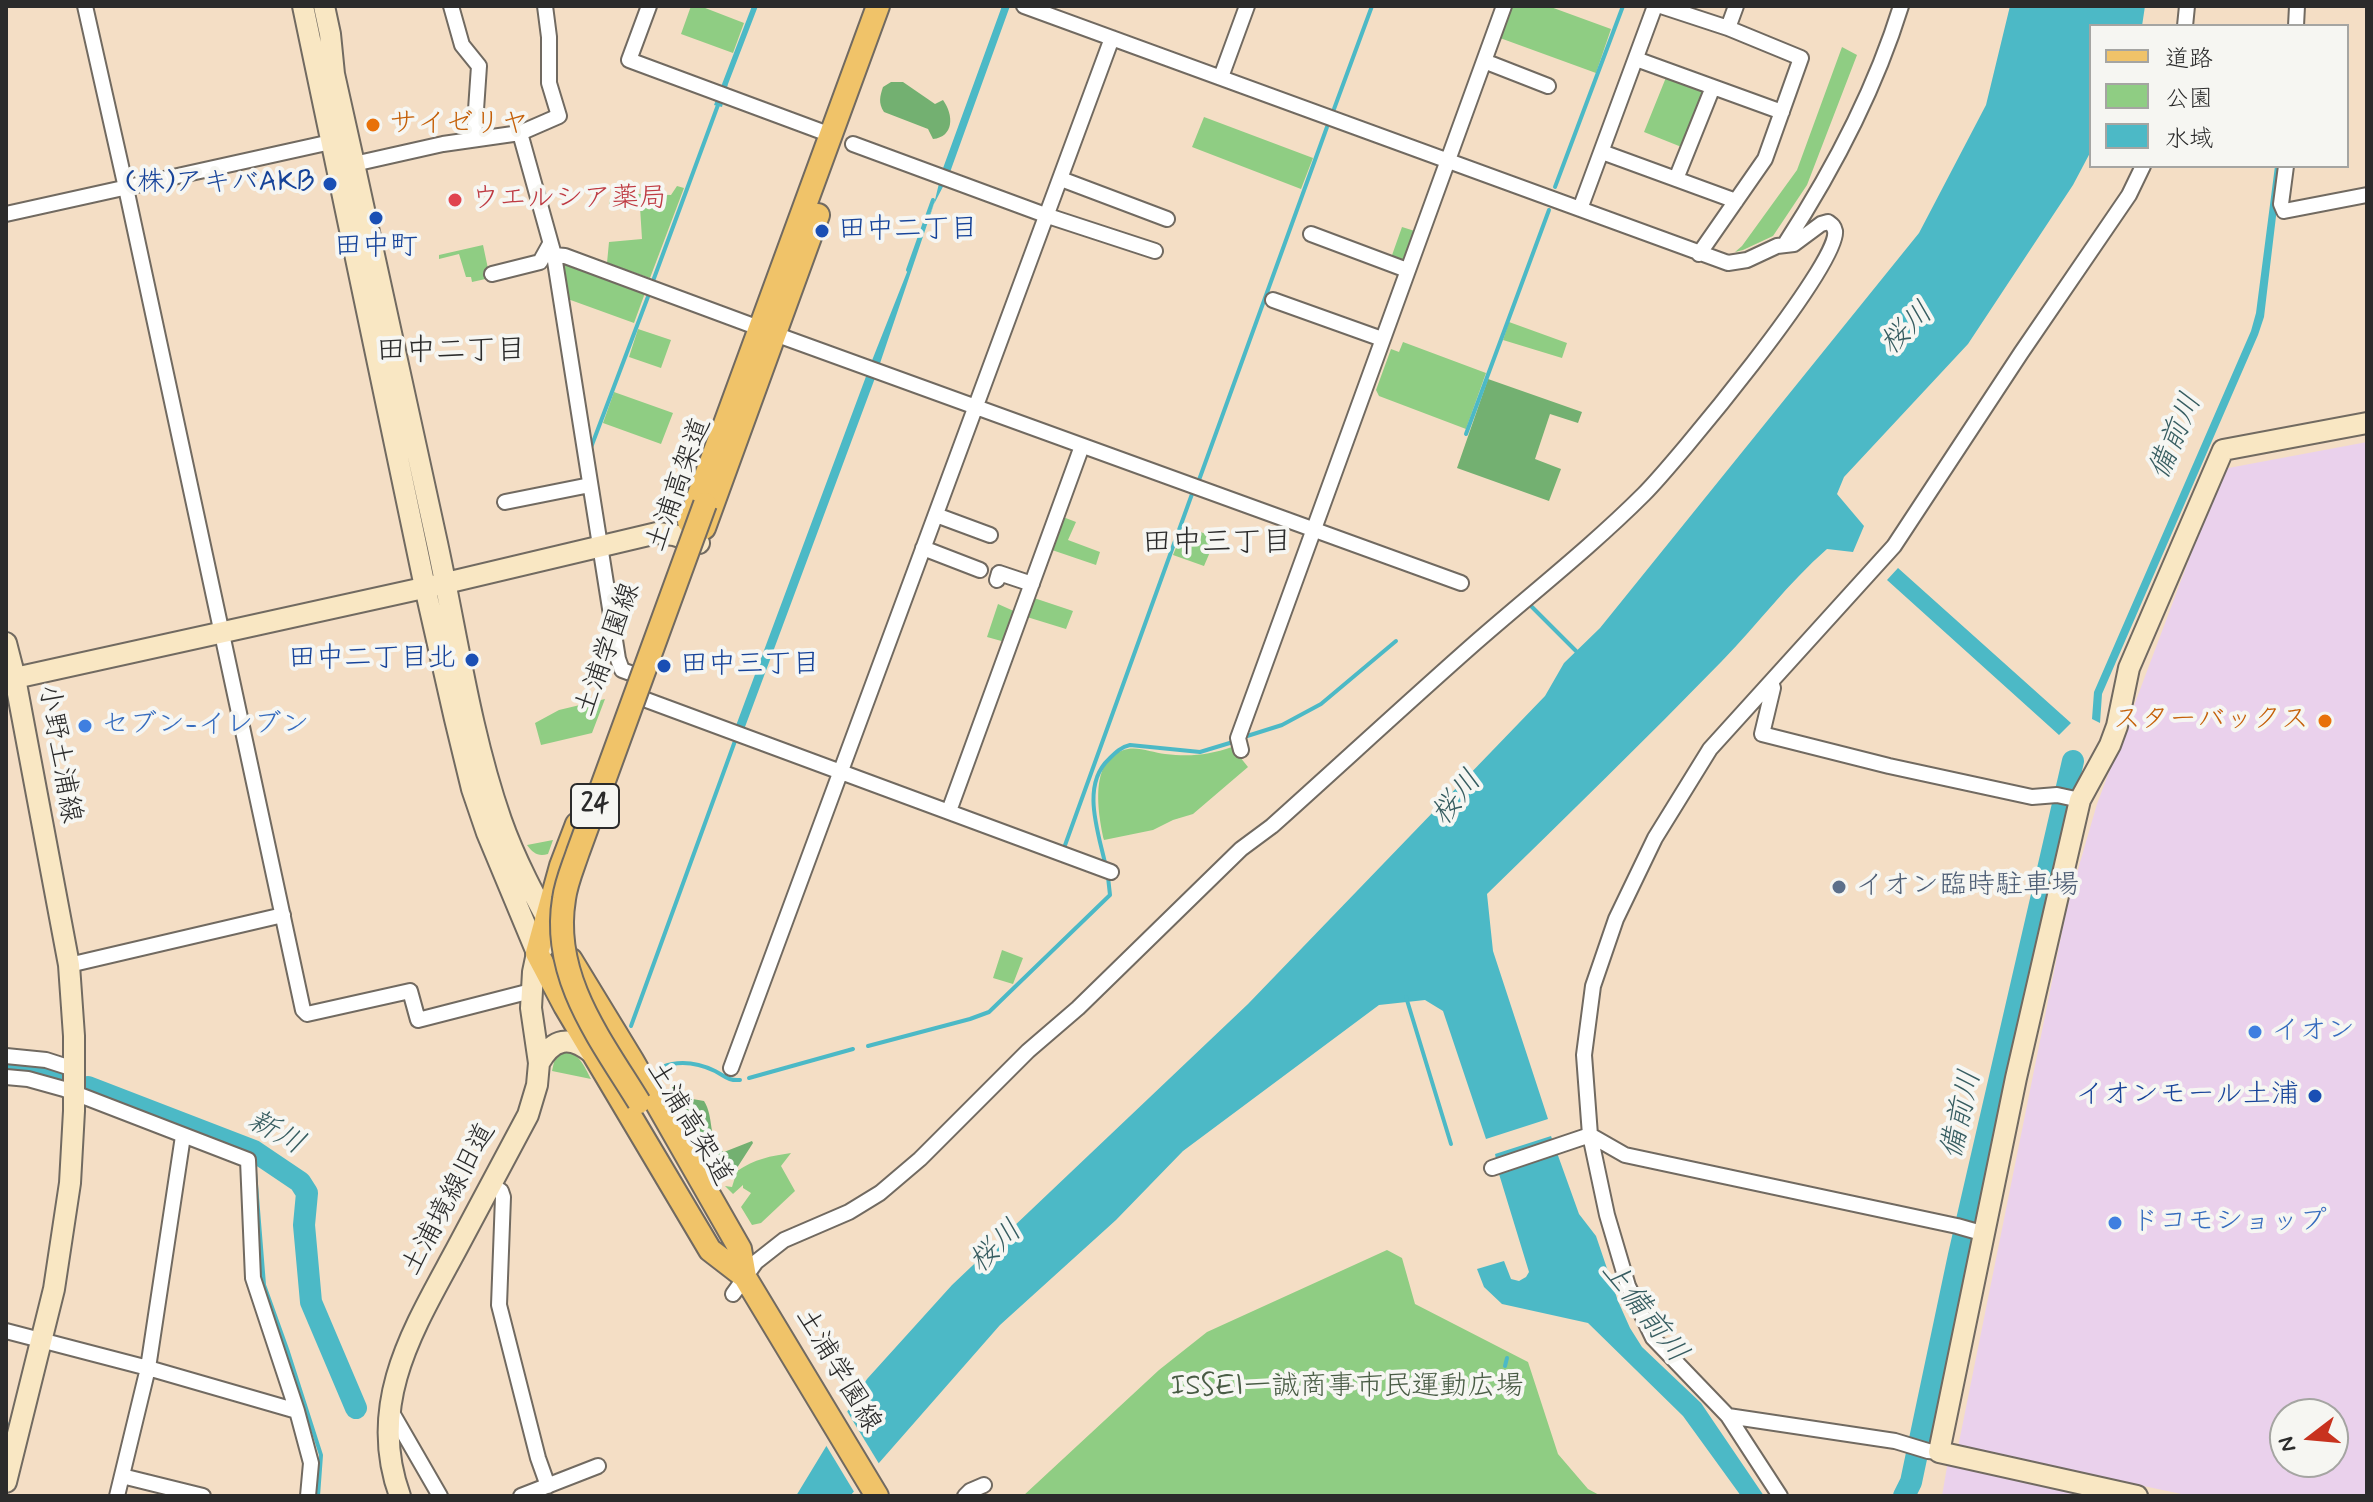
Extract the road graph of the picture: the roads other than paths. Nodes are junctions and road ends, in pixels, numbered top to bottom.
1 (85, 6) edge
2 (303, 6) edge
3 (324, 6) edge
4 (451, 6) edge
5 (545, 6) edge
6 (649, 6) edge
7 (878, 6) edge
8 (886, 6) edge
9 (894, 6) edge
10 (1024, 6) edge
11 (1247, 6) edge
12 (1504, 6) edge
13 (1655, 6) edge
14 (1661, 6) edge
15 (1736, 6) edge
16 (1901, 6) edge
17 (1728, 28) junction
18 (1112, 38) junction
19 (1636, 59) junction
20 (1484, 61) junction
21 (1221, 77) junction
22 (1548, 86) dead end
23 (1713, 87) junction
24 (1782, 112) junction
25 (520, 133) junction
26 (831, 135) junction
27 (474, 139) junction
28 (340, 140) junction
29 (853, 144) dead end
30 (1602, 152) junction
31 (1446, 161) junction
32 (346, 166) junction
33 (2142, 168) edge
34 (2286, 168) edge
35 (1061, 179) junction
36 (1676, 179) junction
37 (126, 188) junction
38 (2367, 195) edge
39 (1736, 201) junction
40 (1580, 209) junction
41 (6, 214) edge
42 (1048, 216) junction
43 (1167, 219) dead end
44 (1311, 234) dead end
45 (1785, 244) junction
46 (552, 250) junction
47 (1155, 251) dead end
48 (1699, 254) junction
49 (1407, 270) junction
50 (492, 274) dead end
51 (1273, 300) dead end
52 (751, 325) dead end
53 (783, 337) dead end
54 (1382, 339) junction
55 (976, 408) junction
56 (2367, 423) edge
57 (1082, 446) junction
58 (590, 485) junction
59 (505, 502) dead end
60 (936, 515) junction
61 (1314, 529) junction
62 (990, 535) dead end
63 (691, 540) junction
64 (599, 546) junction
65 (923, 548) junction
66 (980, 570) dead end
67 (997, 580) dead end
68 (446, 583) junction
69 (1461, 583) dead end
70 (1032, 584) junction
71 (425, 587) junction
72 (222, 631) junction
73 (6, 643) edge
74 (633, 674) junction
75 (10, 679) edge
76 (1771, 682) junction
77 (641, 698) junction
78 (1241, 750) dead end
79 (840, 772) junction
80 (2069, 798) junction
81 (949, 811) junction
82 (1111, 872) dead end
83 (283, 915) junction
84 (551, 926) junction
85 (537, 953) junction
86 (69, 965) junction
87 (531, 991) junction
88 (592, 1053) junction
89 (6, 1056) edge
90 (539, 1063) junction
91 (731, 1068) dead end
92 (74, 1069) junction
93 (6, 1077) edge
94 (74, 1092) junction
95 (1590, 1135) junction
96 (183, 1136) junction
97 (1492, 1168) dead end
98 (490, 1185) junction
99 (1978, 1232) junction
100 (744, 1287) junction
101 (6, 1331) edge
102 (41, 1340) junction
103 (148, 1368) junction
104 (297, 1411) junction
105 (391, 1411) junction
106 (1728, 1416) junction
107 (1933, 1452) junction
108 (598, 1466) dead end
109 (122, 1476) junction
110 (6, 1482) edge
111 (548, 1486) junction
112 (117, 1496) edge
113 (203, 1496) edge
114 (308, 1496) edge
115 (400, 1496) edge
116 (440, 1496) edge
117 (521, 1496) edge
118 (877, 1496) edge
119 (965, 1496) edge
120 (978, 1496) edge
121 (1780, 1496) edge
122 (2137, 1496) edge

1 - 37 street
2 - 28 street
3 - 28 street
4 - 27 street
5 - 25 street
6 - 26 street
7 - 26 main road, 土浦学園線 / 24
8 - 100 main road, 土浦高架道 / 24, bridge
9 - 63 main road, 土浦学園線 / 24
10 - 18 street
11 - 21 street
12 - 20 street
13 - 19 street
14 - 17 street
15 - 17 street
16 - 45 street
17 - 24 street
18 - 21 street
18 - 35 street
19 - 23 street
19 - 30 street
20 - 22 street
20 - 31 street
21 - 31 street
23 - 24 street
23 - 36 street
24 - 39 street
25 - 27 street
25 - 46 street
26 - 63 main road, 土浦学園線 / 24
27 - 32 street
28 - 32 street
28 - 37 street
29 - 42 street
30 - 36 street
30 - 40 street
31 - 40 street
31 - 49 street
32 - 68 street
32 - 71 street
33 - 76 street
34 - 38 street
35 - 42 street
35 - 43 street
36 - 39 street
37 - 41 street
37 - 72 street
39 - 48 street
40 - 48 street
42 - 47 street
42 - 55 street
44 - 49 street
45 - 48 street
45 - 100 street
46 - 50 street
46 - 52 street
46 - 58 street
49 - 54 street
51 - 54 street
53 - 55 street
54 - 61 street
55 - 57 street
55 - 60 street
56 - 80 street
57 - 61 street
57 - 70 street
58 - 59 street
58 - 64 street
60 - 62 street
60 - 65 street
61 - 69 street
61 - 78 street
63 - 64 street, 小野土浦線
63 - 74 main road, 土浦学園線 / 24
63 - 77 main road, 土浦学園線 / 24
64 - 68 street, 小野土浦線
64 - 74 street
65 - 66 street
65 - 79 street
67 - 70 street
68 - 71 street, 小野土浦線
68 - 84 street
70 - 81 street
71 - 72 street, 小野土浦線
71 - 85 street
72 - 75 street, 小野土浦線
72 - 83 street
73 - 75 street
74 - 84 main road, 土浦学園線 / 24
75 - 86 street, 小野土浦線
76 - 80 street
76 - 95 street
77 - 79 street
77 - 84 main road, 土浦学園線 / 24
79 - 81 street
79 - 91 street
80 - 99 street
81 - 82 street
83 - 86 street
83 - 87 street
84 - 85 main road, 土浦学園線 / 24
84 - 100 main road, 土浦学園線 / 24
85 - 87 street, 土浦境線旧道
85 - 88 main road, 土浦学園線 / 24
86 - 92 street, 小野土浦線
87 - 90 street, 土浦境線旧道
88 - 90 street
88 - 100 main road, 土浦学園線 / 24
89 - 92 street
90 - 98 street, 土浦境線旧道
92 - 94 street, 小野土浦線
93 - 94 street
94 - 96 street
94 - 102 street, 小野土浦線
95 - 97 street
95 - 99 street
95 - 106 street
96 - 103 street
96 - 104 street
98 - 105 street, 土浦境線旧道
98 - 111 street
99 - 107 street
100 - 118 main road, 土浦学園線 / 24
101 - 102 street
102 - 103 street
102 - 110 street, 小野土浦線
103 - 104 street
103 - 109 street
104 - 114 street
105 - 115 street, 土浦境線旧道
105 - 116 street
106 - 107 street
106 - 121 street
107 - 122 street
108 - 111 street
109 - 112 street
109 - 113 street
111 - 117 street
119 - 120 street

